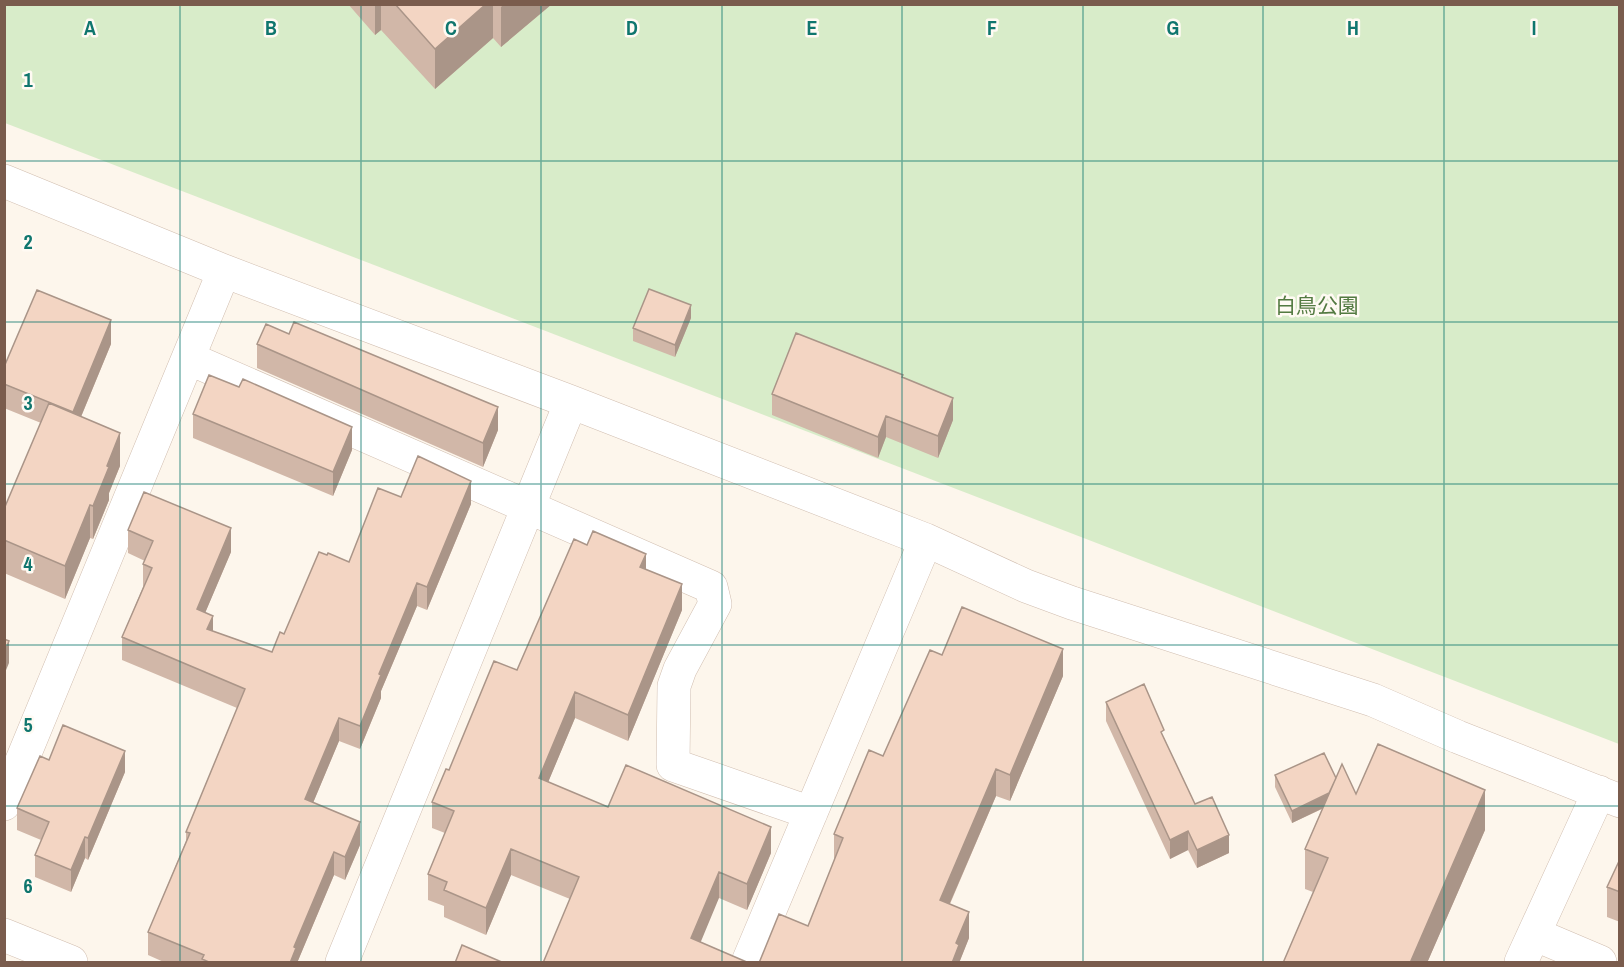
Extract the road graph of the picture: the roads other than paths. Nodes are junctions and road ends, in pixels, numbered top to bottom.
1 (4, 181) edge
2 (224, 271) junction
3 (188, 358) junction
4 (571, 402) junction
5 (529, 507) junction
6 (926, 540) junction
7 (1609, 797) edge
8 (4, 804) edge
9 (811, 813) junction
10 (4, 935) edge
11 (1527, 948) edge
12 (71, 963) edge
13 (342, 963) edge
14 (748, 963) edge
15 (1600, 963) edge

1 - 2 street
2 - 3 street
2 - 4 street
3 - 5 street
3 - 8 street
4 - 5 street
4 - 6 street
5 - 9 street
5 - 13 street
6 - 7 street
6 - 9 street
7 - 11 street
9 - 14 street
10 - 12 street
11 - 15 street

